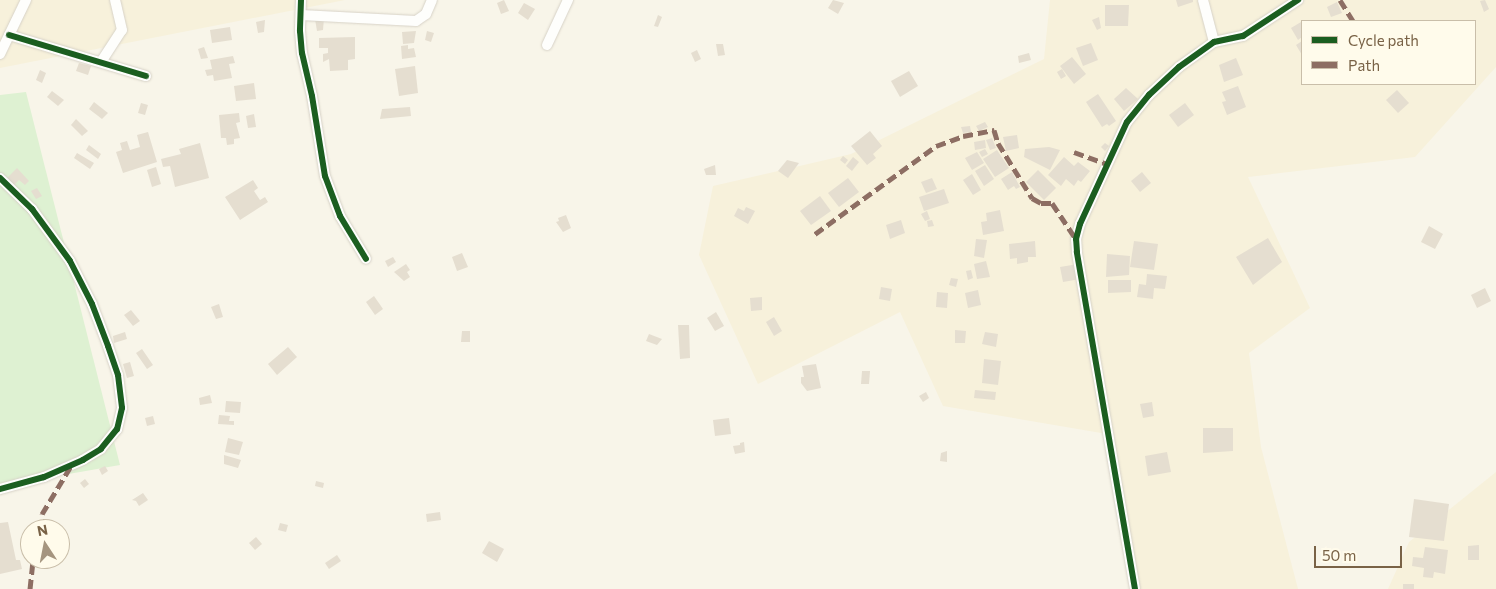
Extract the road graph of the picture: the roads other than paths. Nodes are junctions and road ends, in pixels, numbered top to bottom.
1 (26, 0) edge
2 (115, 0) edge
3 (301, 0) edge
4 (432, 0) edge
5 (568, 0) edge
6 (1203, 0) edge
7 (1298, 0) edge
8 (301, 15) junction
9 (9, 35) junction
10 (1214, 42) junction
11 (547, 45) dead end
12 (0, 54) edge
13 (101, 62) junction
14 (146, 76) dead end
15 (0, 178) edge
16 (366, 259) dead end
17 (0, 489) edge
18 (1135, 589) edge

1 - 9 street
2 - 13 street
3 - 8 street
4 - 8 street
5 - 11 street
6 - 10 street
7 - 10 street
8 - 16 street
9 - 12 street
9 - 13 street
10 - 18 street
13 - 14 street
15 - 17 street

